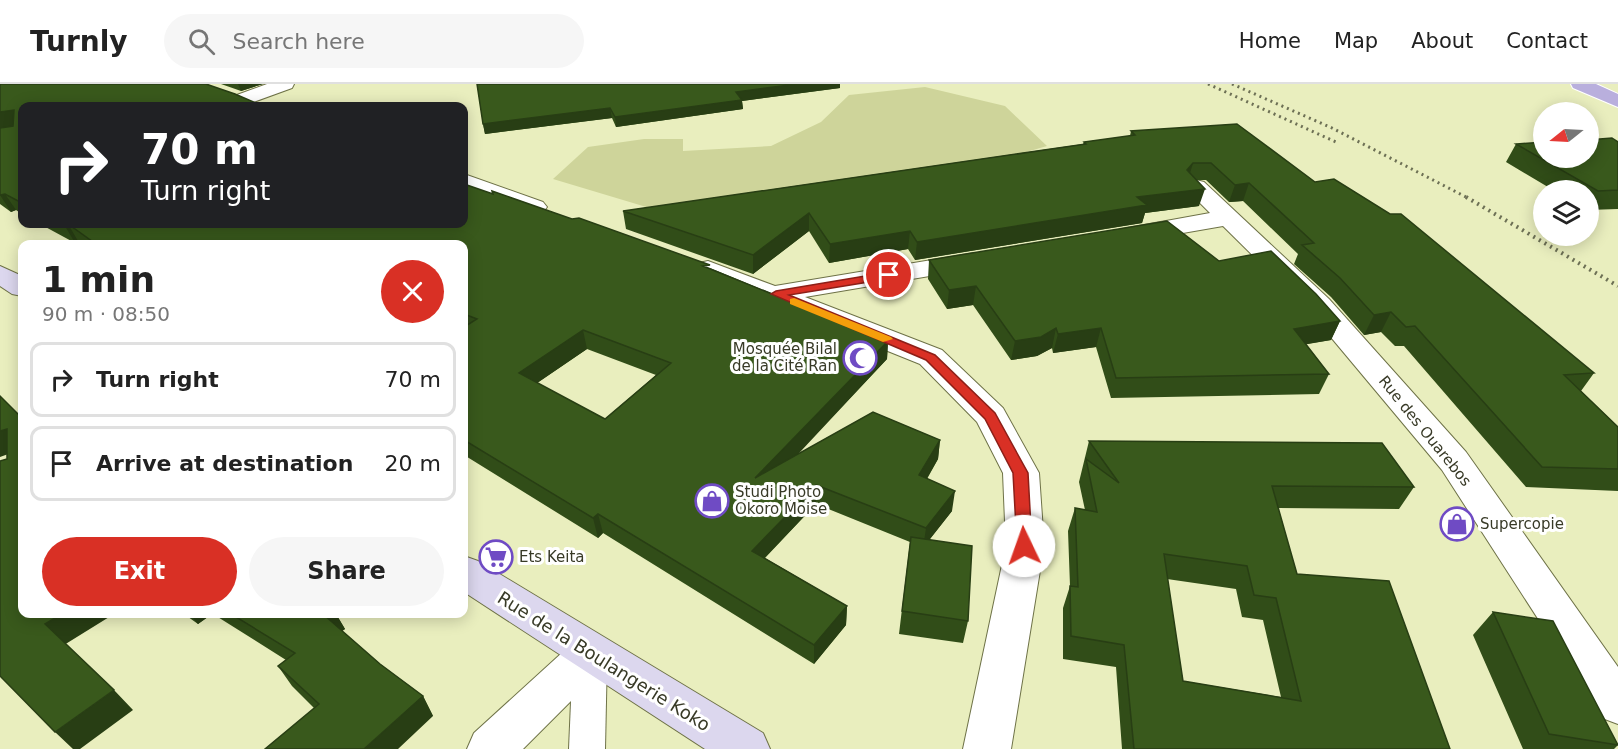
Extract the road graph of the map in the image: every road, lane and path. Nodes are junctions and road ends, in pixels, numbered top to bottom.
1 (285, 84) edge
2 (1584, 85) edge
3 (218, 92) edge
4 (1618, 101) edge
5 (246, 102) edge
6 (251, 102) edge
7 (468, 182) edge
8 (1196, 187) edge
9 (564, 217) edge
10 (1227, 218) junction
11 (1111, 238) edge
12 (996, 257) edge
13 (676, 258) edge
14 (0, 274) edge
15 (18, 285) edge
16 (776, 294) junction
17 (468, 575) edge
18 (591, 654) junction
19 (1618, 704) edge
20 (491, 749) edge
21 (587, 749) edge
22 (746, 749) edge
23 (987, 749) edge

1 - 6 street
2 - 4 main road
3 - 5 street
7 - 9 street
8 - 10 street, Rue des Ouarebos
10 - 11 street
10 - 19 street, Rue des Ouarebos
12 - 16 street
13 - 16 street
14 - 15 street
16 - 23 street
17 - 18 street, Rue de la Boulangerie Koko
18 - 20 street
18 - 21 lane
18 - 22 street, Rue de la Boulangerie Koko

